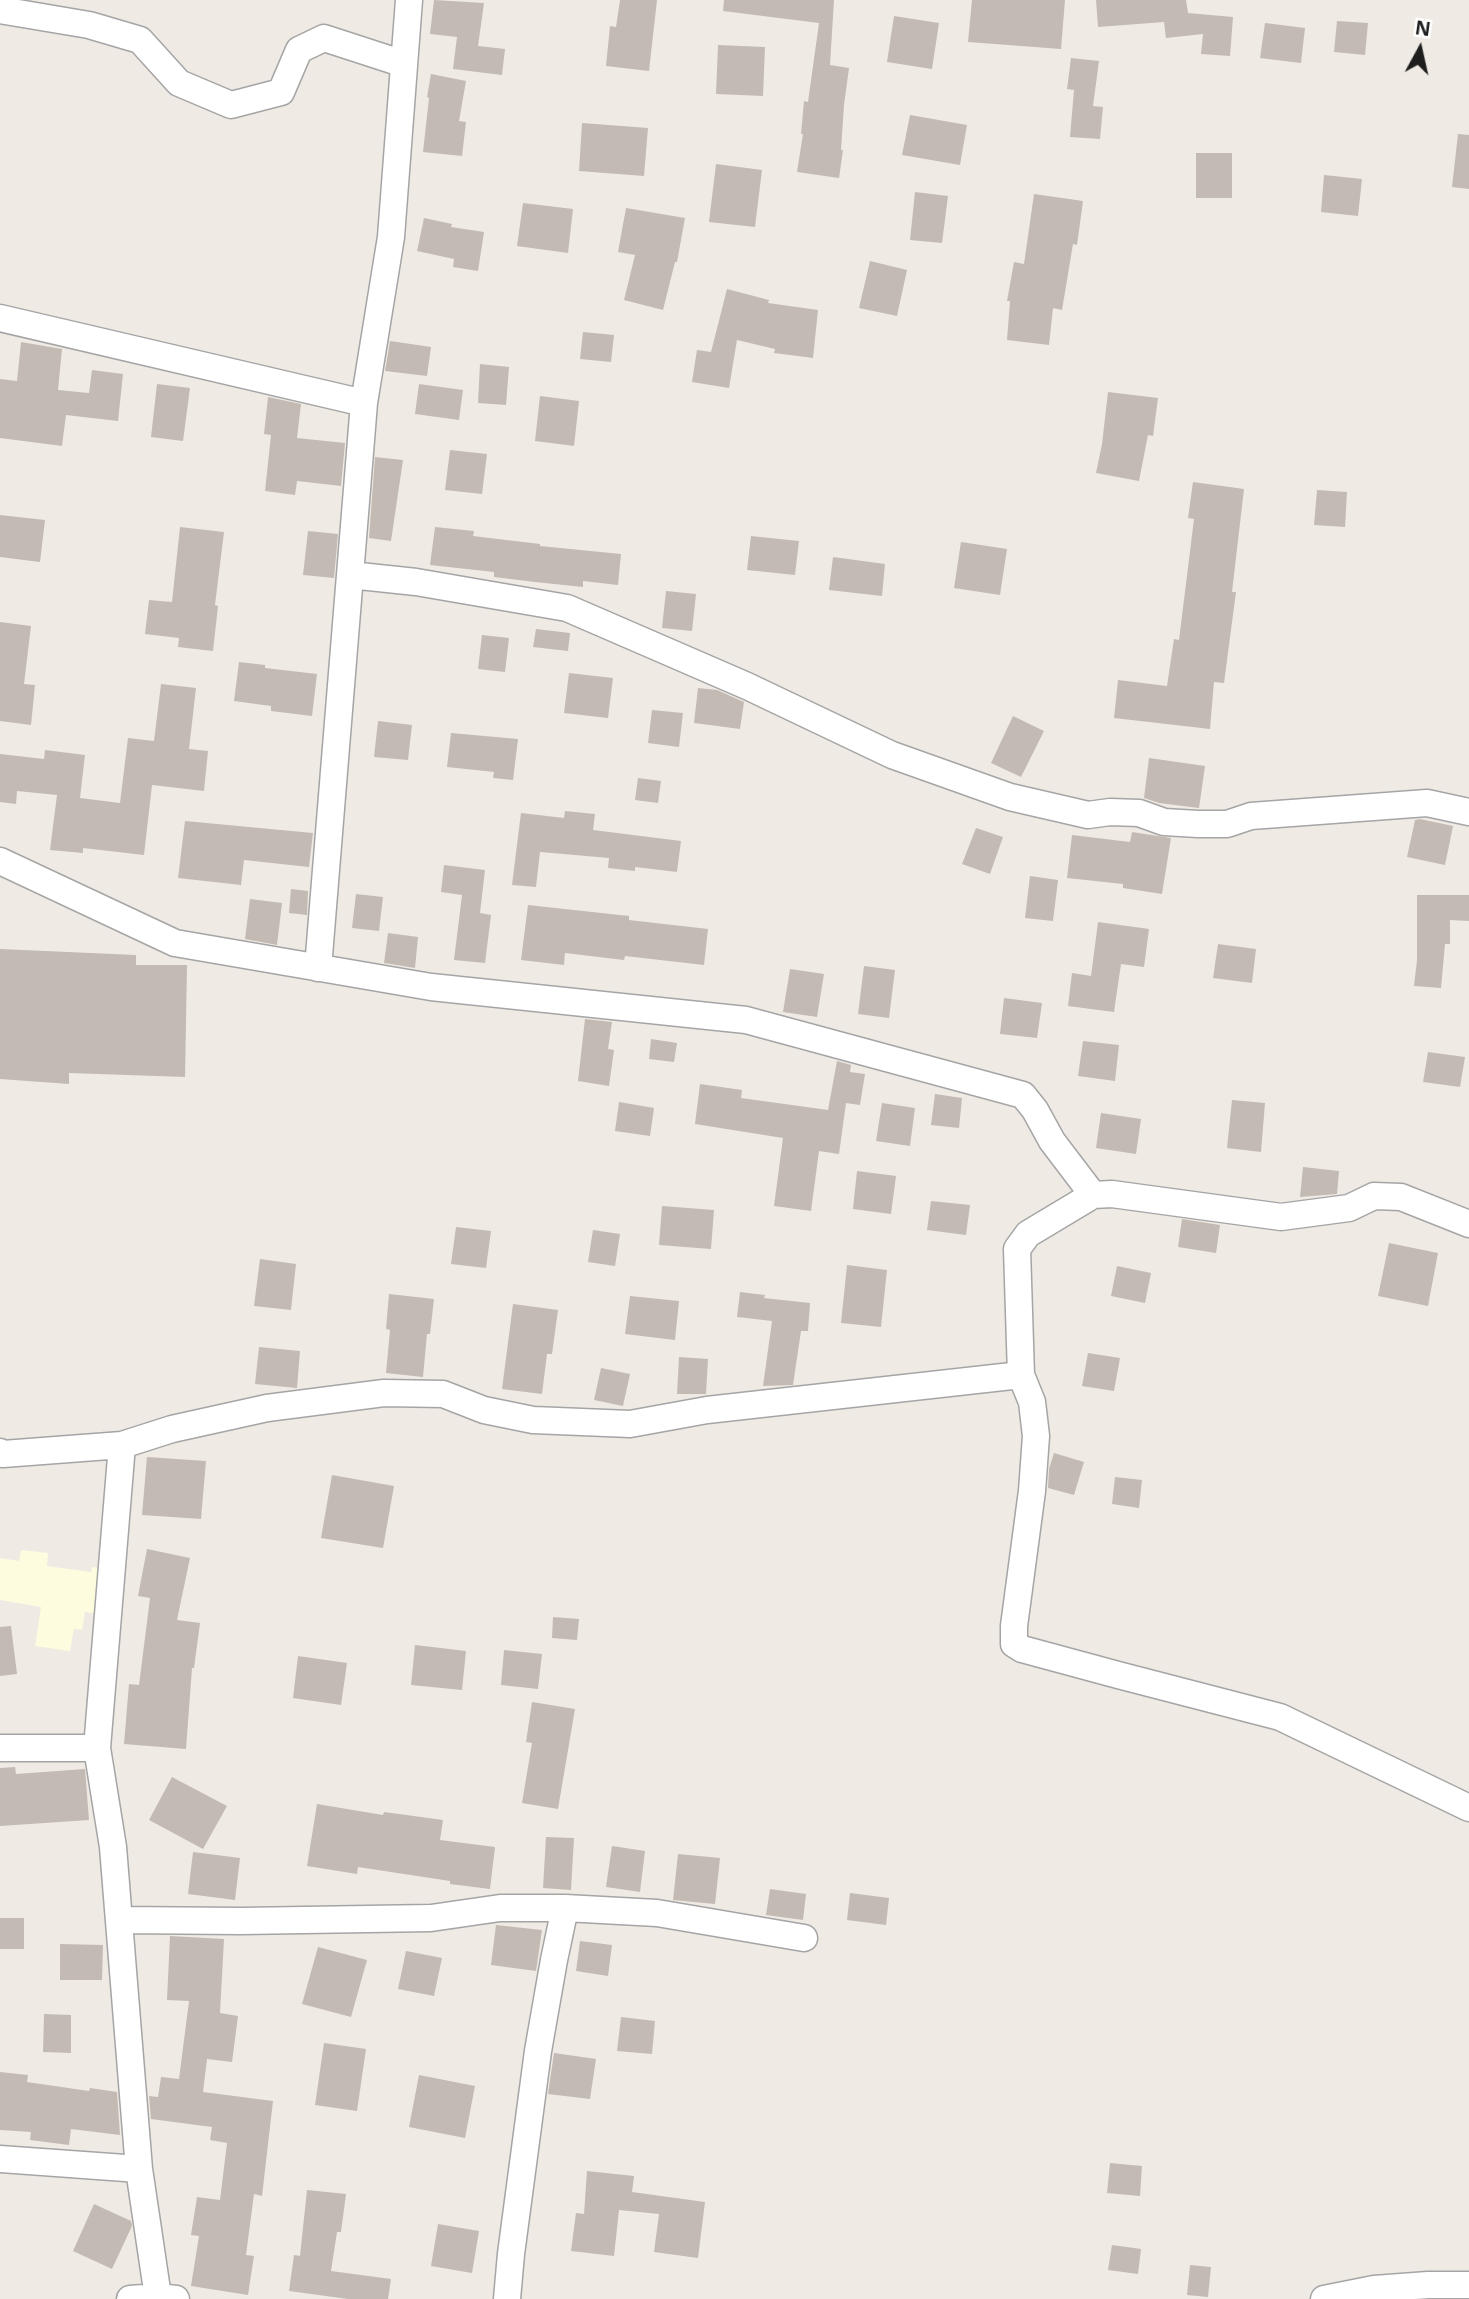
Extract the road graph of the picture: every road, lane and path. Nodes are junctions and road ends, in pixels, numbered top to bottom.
1 (409, 0) edge
2 (0, 10) edge
3 (404, 64) junction
4 (0, 318) edge
5 (365, 403) junction
6 (350, 575) junction
7 (1469, 812) edge
8 (0, 861) edge
9 (318, 968) junction
10 (1093, 1195) junction
11 (1469, 1224) edge
12 (1021, 1375) junction
13 (122, 1446) junction
14 (0, 1452) edge
15 (0, 1748) edge
16 (97, 1748) junction
17 (1469, 1808) edge
18 (565, 1908) junction
19 (119, 1920) junction
20 (804, 1938) dead end
21 (0, 2159) edge
22 (139, 2169) junction
23 (1469, 2285) edge
24 (167, 2298) edge
25 (130, 2299) edge
26 (507, 2299) edge
27 (1324, 2299) edge

1 - 3 street
2 - 3 street
3 - 5 street
4 - 5 street
5 - 6 street
6 - 7 street
6 - 9 street
8 - 9 street
9 - 10 street
10 - 11 street
10 - 12 street
12 - 13 street
12 - 17 street
13 - 14 street
13 - 16 street
15 - 16 street
16 - 19 street
18 - 19 street
18 - 20 street
18 - 26 street
19 - 22 street
21 - 22 street
22 - 24 street
23 - 27 street
24 - 25 street

